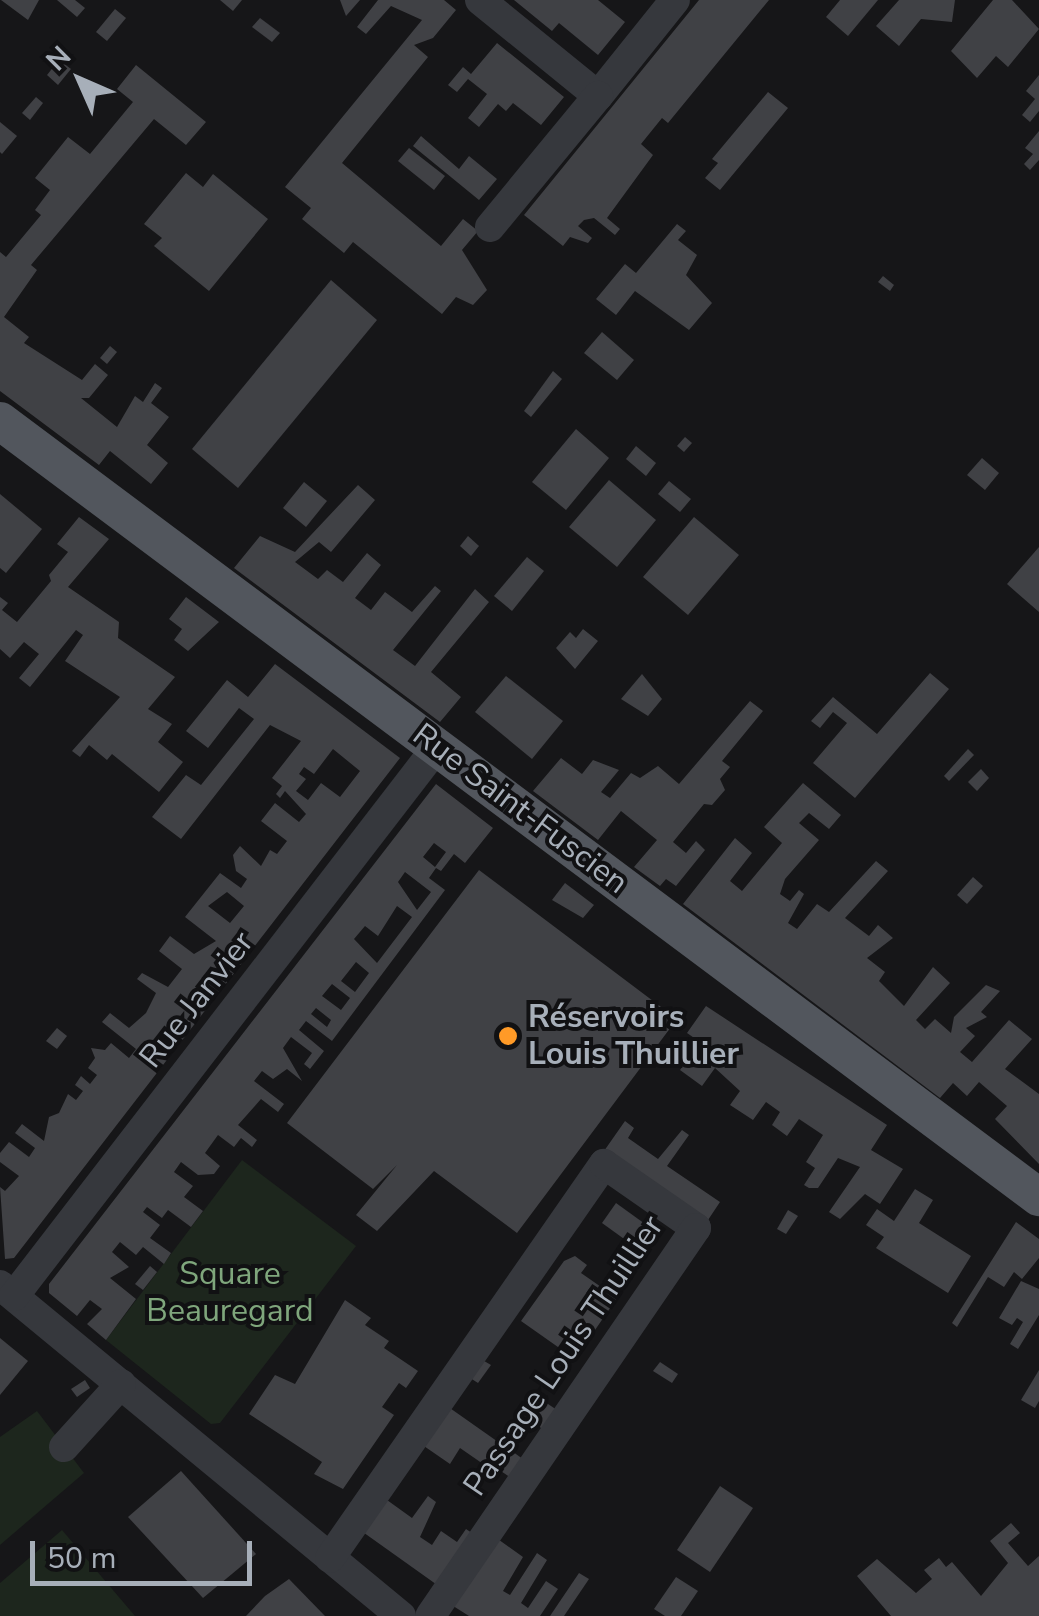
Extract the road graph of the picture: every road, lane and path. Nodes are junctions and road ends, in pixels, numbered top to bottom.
1 (480, 0) edge
2 (676, 0) edge
3 (598, 96) junction
4 (490, 226) dead end
5 (0, 420) edge
6 (436, 747) junction
7 (1039, 1197) edge
8 (7, 1290) edge
9 (121, 1384) junction
10 (64, 1447) dead end
11 (330, 1558) junction
12 (401, 1616) edge
13 (430, 1616) edge

1 - 3 street
2 - 3 street
3 - 4 street
5 - 6 main road, Rue Saint-Fuscien
6 - 7 main road, Rue Saint-Fuscien
6 - 8 street, Rue Janvier
8 - 9 street
9 - 10 street
9 - 11 street
11 - 12 street
11 - 13 street, Passage Louis Thuillier

